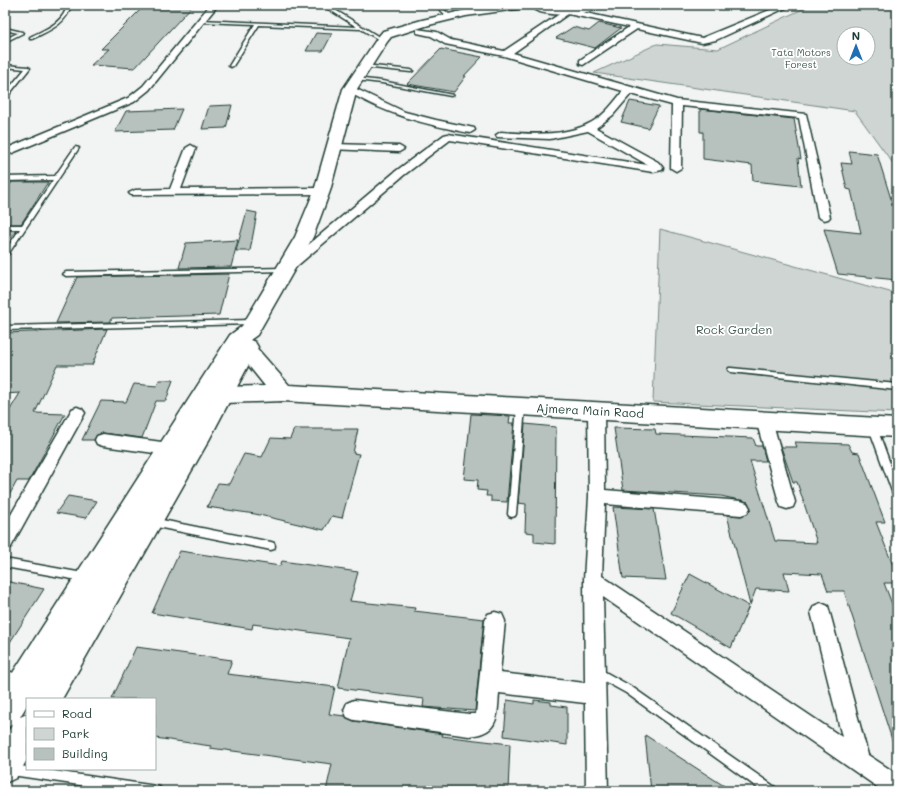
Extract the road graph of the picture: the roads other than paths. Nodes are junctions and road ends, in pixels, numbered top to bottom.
1 (69, 5) edge
2 (214, 5) edge
3 (324, 5) edge
4 (437, 5) edge
5 (597, 5) edge
6 (788, 5) edge
7 (530, 7) edge
8 (586, 8) edge
9 (568, 11) junction
10 (450, 17) junction
11 (200, 21) junction
12 (258, 23) junction
13 (634, 27) junction
14 (5, 28) edge
15 (363, 28) junction
16 (420, 31) junction
17 (31, 38) dead end
18 (382, 40) junction
19 (5, 41) edge
20 (506, 54) junction
21 (583, 62) dead end
22 (5, 66) edge
23 (231, 66) dead end
24 (411, 71) dead end
25 (357, 78) junction
26 (629, 90) junction
27 (451, 95) dead end
28 (5, 96) edge
29 (677, 103) junction
30 (588, 127) junction
31 (334, 147) junction
32 (77, 148) dead end
33 (191, 148) dead end
34 (399, 149) dead end
35 (5, 153) edge
36 (676, 168) dead end
37 (56, 178) junction
38 (5, 179) edge
39 (322, 191) junction
40 (174, 192) junction
41 (135, 193) dead end
42 (824, 217) dead end
43 (24, 227) junction
44 (5, 228) edge
45 (5, 255) edge
46 (285, 270) junction
47 (66, 274) dead end
48 (5, 328) edge
49 (246, 337) junction
50 (731, 370) dead end
51 (897, 387) edge
52 (214, 393) junction
53 (283, 393) junction
54 (521, 406) junction
55 (596, 410) junction
56 (77, 413) dead end
57 (764, 420) junction
58 (873, 427) junction
59 (897, 428) edge
60 (102, 440) dead end
61 (170, 449) junction
62 (897, 494) edge
63 (597, 496) junction
64 (788, 502) dead end
65 (741, 508) dead end
66 (512, 514) dead end
67 (150, 521) junction
68 (5, 541) edge
69 (271, 546) dead end
70 (5, 563) edge
71 (89, 578) junction
72 (593, 580) junction
73 (821, 612) dead end
74 (495, 621) dead end
75 (594, 671) junction
76 (15, 678) edge
77 (490, 682) junction
78 (595, 694) junction
79 (46, 698) edge
80 (354, 710) dead end
81 (5, 713) edge
82 (26, 732) edge
83 (859, 760) junction
84 (5, 768) edge
85 (897, 787) edge
86 (156, 791) edge
87 (597, 791) edge
88 (770, 791) edge

1 - 17 lane
2 - 11 street
3 - 15 lane
4 - 10 lane
5 - 8 street
6 - 13 street
7 - 9 street
7 - 10 main road
7 - 16 main road
8 - 9 street
9 - 13 street
9 - 20 street
10 - 18 main road
11 - 12 lane
11 - 35 street
12 - 15 lane
12 - 23 lane
13 - 21 street
14 - 19 lane
15 - 18 lane
16 - 18 main road
16 - 20 street
18 - 25 main road
20 - 26 street
22 - 28 lane
24 - 25 lane
25 - 27 lane
25 - 30 street
25 - 31 main road
26 - 29 street
26 - 30 street
29 - 36 street
29 - 42 street
30 - 46 street
31 - 34 street
31 - 39 main road
32 - 37 lane
33 - 40 street
37 - 38 lane
37 - 43 lane
39 - 40 street
39 - 46 main road
40 - 41 street
43 - 44 lane
43 - 45 lane
46 - 47 lane
46 - 49 main road
48 - 49 lane
49 - 52 main road
49 - 53 street
50 - 51 lane
52 - 53 street, Ajmera Main Raod
52 - 61 main road
52 - 67 main road
53 - 54 street, Ajmera Main Raod
54 - 55 street, Ajmera Main Raod
54 - 66 lane
55 - 57 street, Ajmera Main Raod
55 - 63 street
56 - 68 street
57 - 58 street, Ajmera Main Raod
57 - 64 street
58 - 59 street, Ajmera Main Raod
58 - 62 lane
60 - 61 street
61 - 71 main road
63 - 65 street
63 - 72 street
67 - 69 lane
67 - 79 main road
70 - 71 lane
71 - 76 main road
72 - 75 street
72 - 83 street
73 - 83 street
74 - 77 street
75 - 78 street
75 - 88 lane
76 - 81 main road
77 - 78 street
77 - 80 street
78 - 87 street
82 - 84 main road
83 - 85 street
84 - 86 lane

